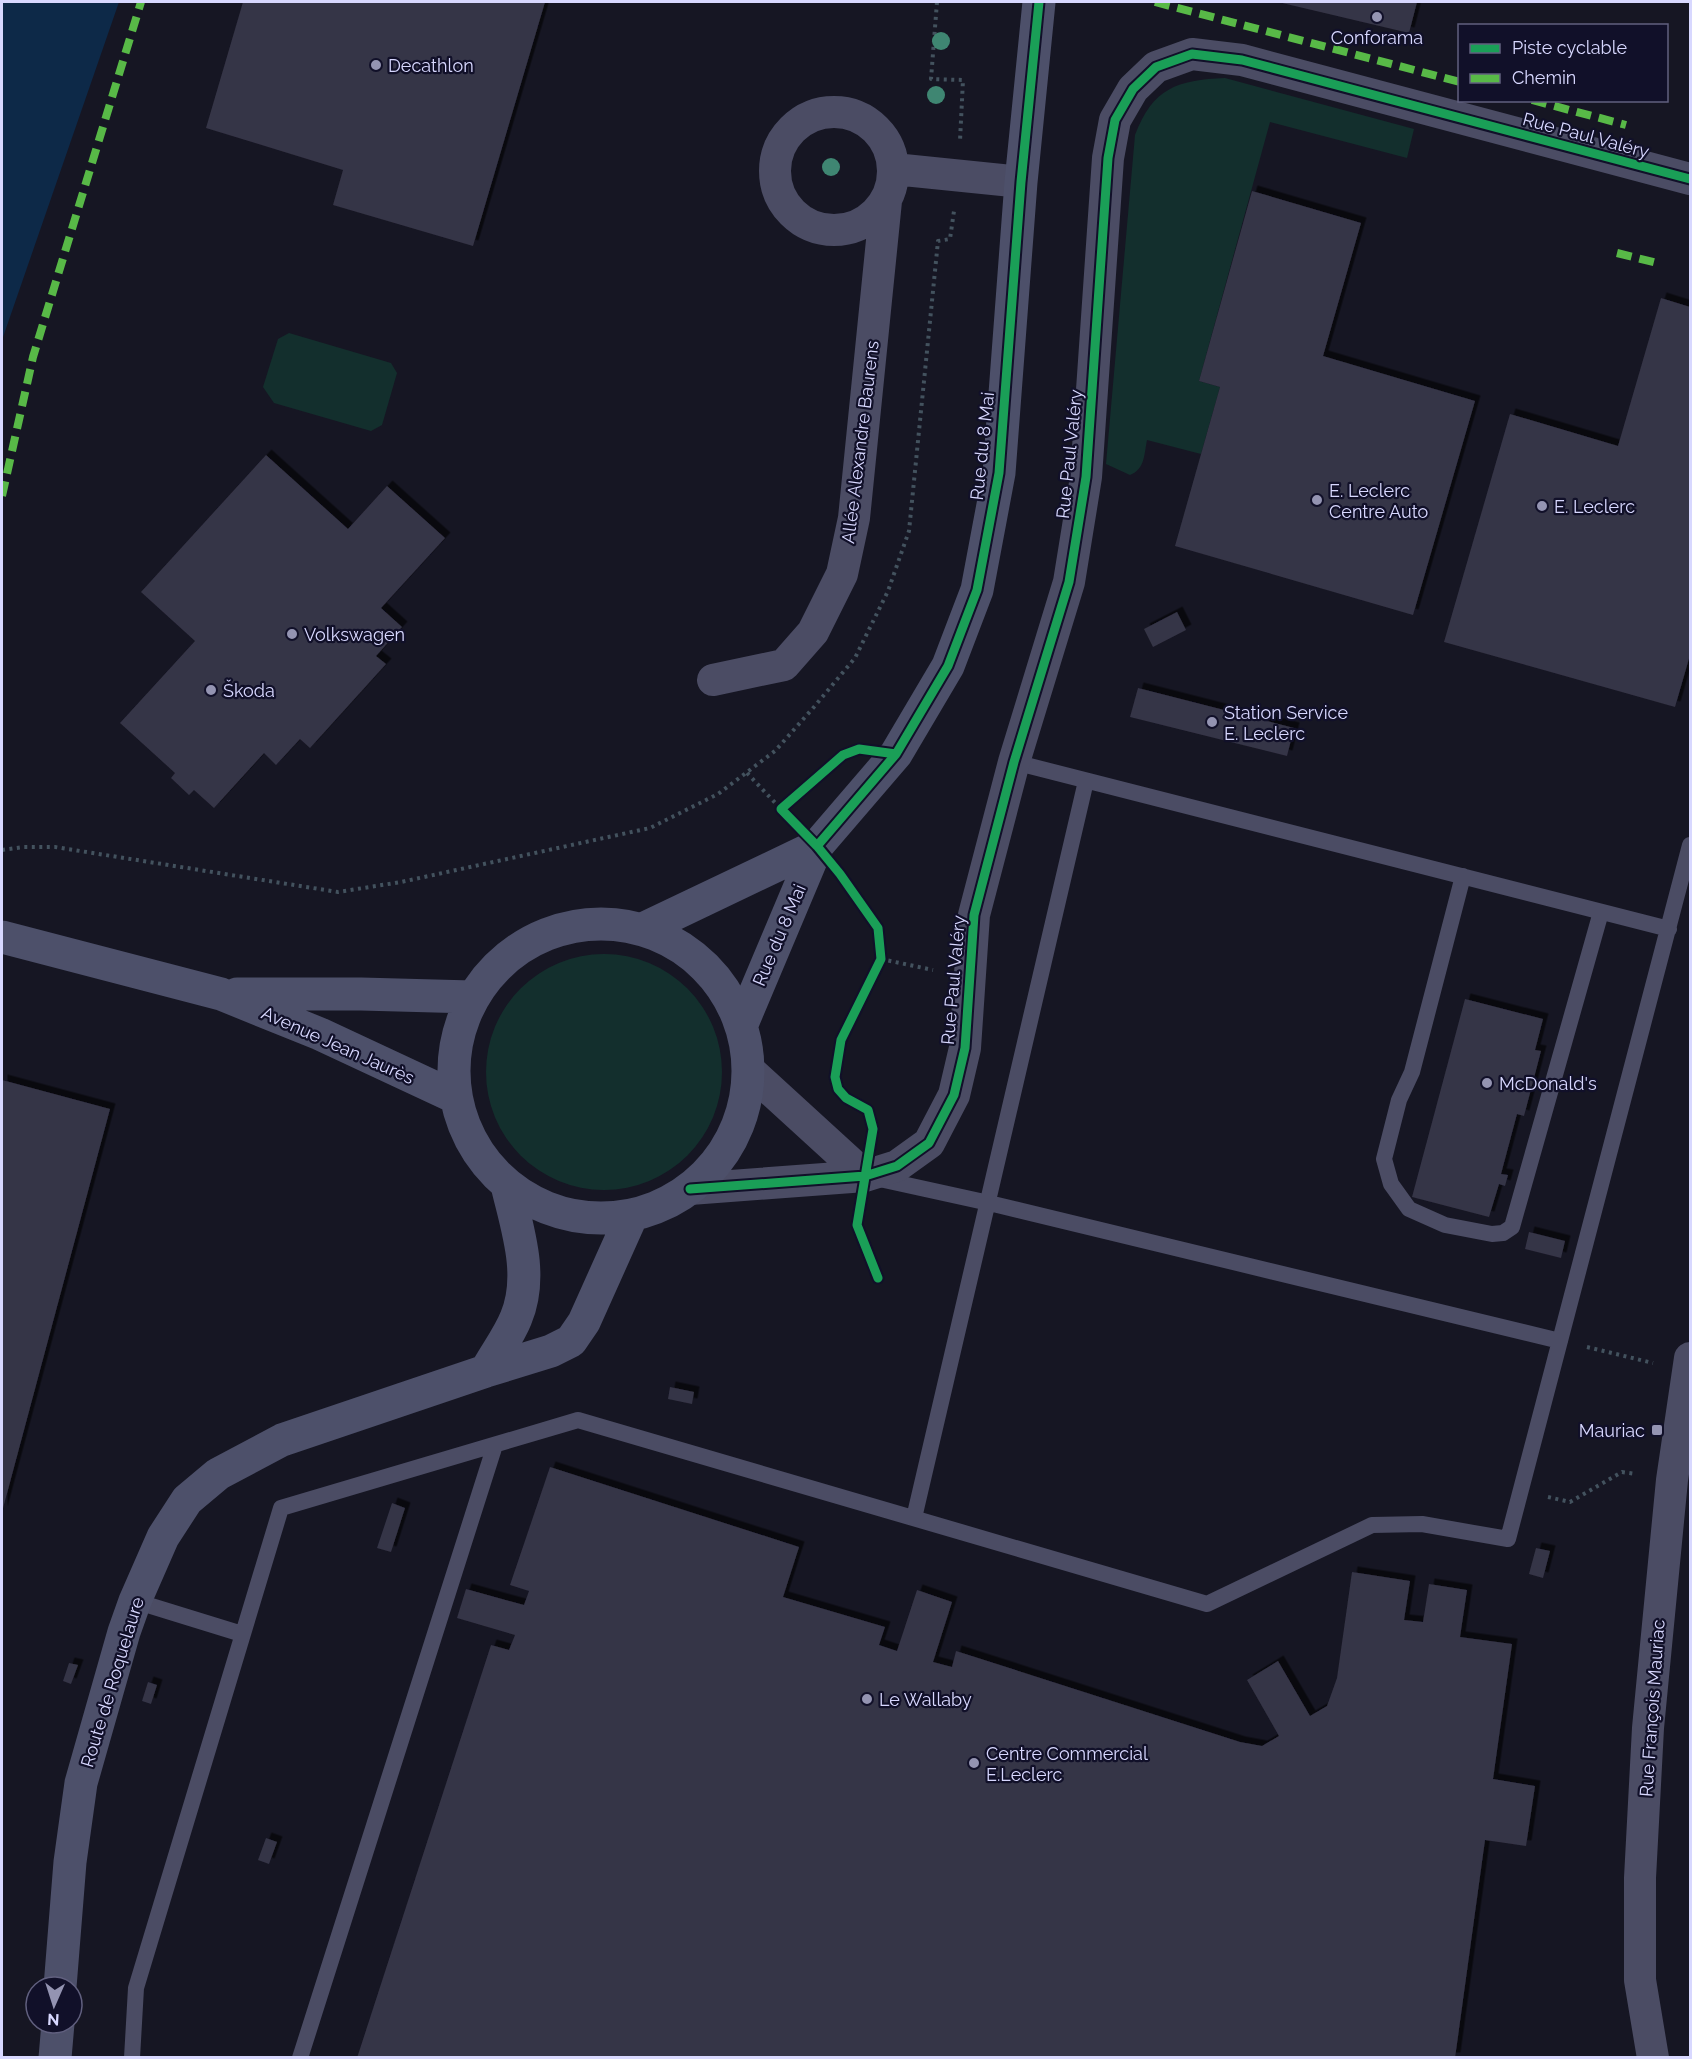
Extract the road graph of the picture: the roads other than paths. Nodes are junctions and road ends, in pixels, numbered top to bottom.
1 (1039, 2) edge
2 (894, 169) junction
3 (1690, 180) edge
4 (1021, 182) junction
5 (886, 201) junction
6 (713, 680) dead end
7 (1014, 762) junction
8 (1086, 781) junction
9 (1690, 845) edge
10 (817, 846) junction
11 (1463, 876) junction
12 (1601, 912) junction
13 (643, 929) junction
14 (1669, 929) junction
15 (2, 937) edge
16 (221, 994) junction
17 (472, 997) junction
18 (742, 1024) junction
19 (749, 1070) junction
20 (455, 1097) junction
21 (865, 1176) junction
22 (507, 1185) junction
23 (690, 1189) junction
24 (989, 1203) junction
25 (632, 1215) junction
26 (1560, 1341) junction
27 (1690, 1358) edge
28 (486, 1371) junction
29 (495, 1445) junction
30 (914, 1518) junction
31 (135, 1601) junction
32 (242, 1634) junction
33 (61, 1975) edge
34 (57, 2035) edge
35 (55, 2058) edge
36 (132, 2058) edge
37 (300, 2058) edge
38 (1653, 2058) edge

1 - 4 street, Rue du 8 Mai
2 - 4 street
2 - 5 street
2 - 5 street
3 - 7 street, Rue Paul Valéry
4 - 10 street, Rue du 8 Mai
5 - 6 street, Allée Alexandre Baurens
7 - 8 lane
7 - 21 street, Rue Paul Valéry
8 - 11 lane
8 - 24 lane
9 - 14 lane
10 - 13 street, Rue du 8 Mai
10 - 18 street, Rue du 8 Mai
11 - 12 lane
11 - 12 lane
12 - 14 lane
13 - 17 street
13 - 18 street
14 - 26 lane
15 - 16 street, Avenue Jean Jaurès
16 - 17 street, Avenue Jean Jaurès
16 - 20 street, Avenue Jean Jaurès
17 - 20 street
18 - 19 street
19 - 21 street
19 - 23 street
20 - 22 street
21 - 23 street, Rue Paul Valéry
21 - 24 lane
22 - 25 street
22 - 28 street
23 - 25 street
24 - 26 lane
24 - 30 lane
25 - 28 street, Route de Roquelaure
26 - 30 lane
27 - 38 street, Rue François Mauriac
28 - 31 street, Route de Roquelaure
29 - 30 lane
29 - 32 lane
29 - 37 lane
31 - 32 lane
31 - 33 street, Route de Roquelaure
32 - 36 lane
34 - 35 street

